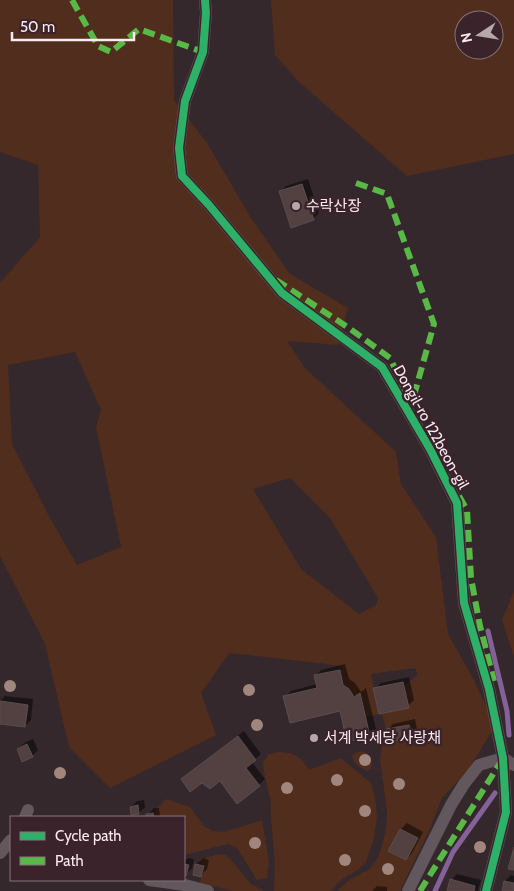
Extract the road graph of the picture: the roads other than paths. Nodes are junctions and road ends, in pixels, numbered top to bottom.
1 (205, 0) edge
2 (503, 758) junction
3 (514, 765) edge
4 (10, 841) edge
5 (0, 853) edge
6 (156, 881) edge
7 (208, 891) edge
8 (408, 891) edge
9 (486, 891) edge

1 - 2 street, Dongil-ro 122beon-gil
2 - 3 street
2 - 8 street
2 - 9 street, Dongil-ro 122beon-gil
4 - 5 street
6 - 7 street

